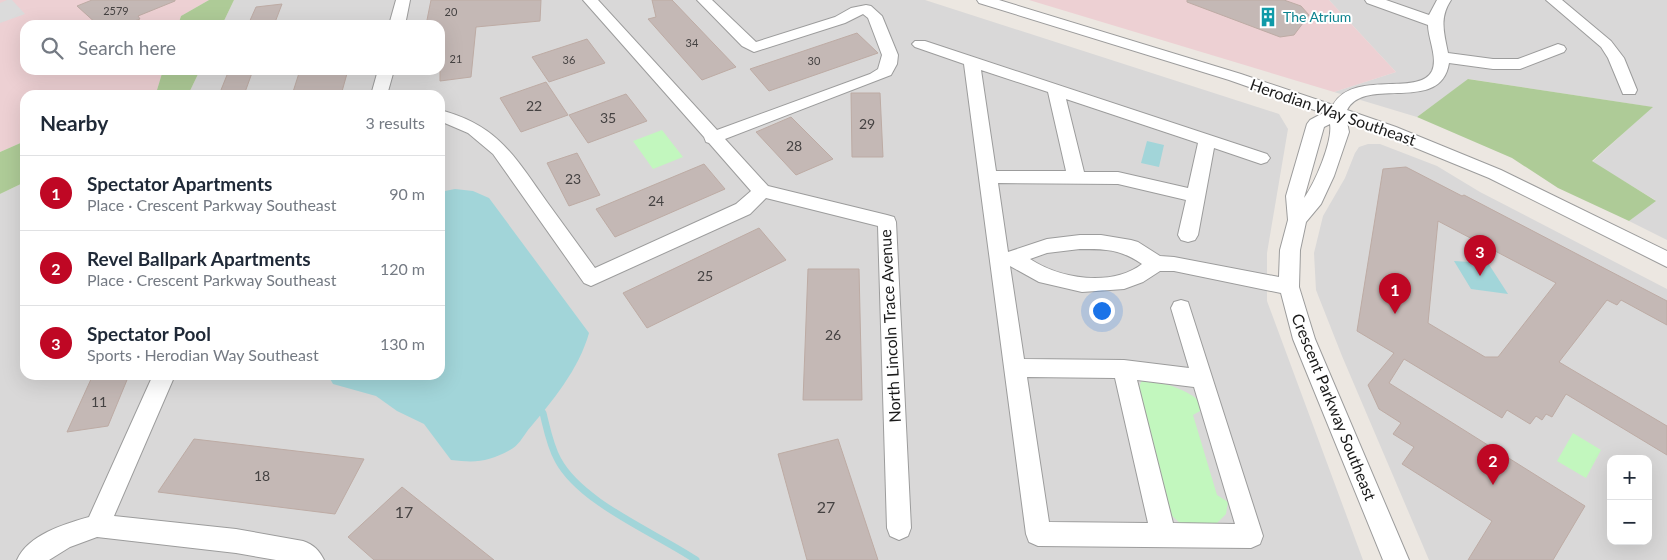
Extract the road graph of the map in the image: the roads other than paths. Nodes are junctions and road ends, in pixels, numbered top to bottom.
1 (403, 0) edge
2 (590, 0) edge
3 (704, 0) edge
4 (984, 0) edge
5 (1372, 0) edge
6 (1444, 0) edge
7 (1553, 0) edge
8 (398, 20) edge
9 (1434, 22) junction
10 (920, 44) dead end
11 (1558, 49) dead end
12 (1441, 57) junction
13 (972, 62) junction
14 (385, 75) edge
15 (380, 90) edge
16 (1056, 90) junction
17 (1629, 90) dead end
18 (1337, 113) junction
19 (445, 116) edge
20 (712, 138) junction
21 (1207, 140) junction
22 (1261, 158) dead end
23 (988, 177) junction
24 (1077, 178) junction
25 (762, 191) junction
26 (1195, 196) junction
27 (1297, 220) junction
28 (1188, 235) dead end
29 (1007, 259) junction
30 (1667, 260) edge
31 (1156, 263) junction
32 (1289, 287) junction
33 (1181, 308) dead end
34 (1014, 368) junction
35 (1124, 369) junction
36 (1203, 379) junction
37 (162, 380) edge
38 (97, 526) junction
39 (899, 528) dead end
40 (1163, 535) junction
41 (307, 556) edge
42 (30, 560) edge
43 (1396, 560) edge

1 - 8 street
2 - 20 street
3 - 20 street
4 - 18 street, Herodian Way Southeast
5 - 9 street
6 - 9 street
7 - 17 street
9 - 12 street
10 - 13 street
11 - 12 street
12 - 18 street
13 - 16 street
13 - 23 street
14 - 15 street
16 - 21 street
16 - 24 street
18 - 27 street, Crescent Parkway Southeast
18 - 27 street, Crescent Parkway Southeast
18 - 30 street, Herodian Way Southeast
19 - 25 street
20 - 25 street
21 - 22 street
21 - 26 street
23 - 24 street
23 - 29 street
24 - 26 street
25 - 39 street, North Lincoln Trace Avenue
26 - 28 street
27 - 32 street, Crescent Parkway Southeast
29 - 31 street
29 - 31 street
29 - 34 street
31 - 32 street
32 - 43 street, Crescent Parkway Southeast
33 - 36 street
34 - 35 street
34 - 40 street
35 - 36 street
35 - 40 street
36 - 40 street
37 - 38 street
38 - 41 street
38 - 42 street

